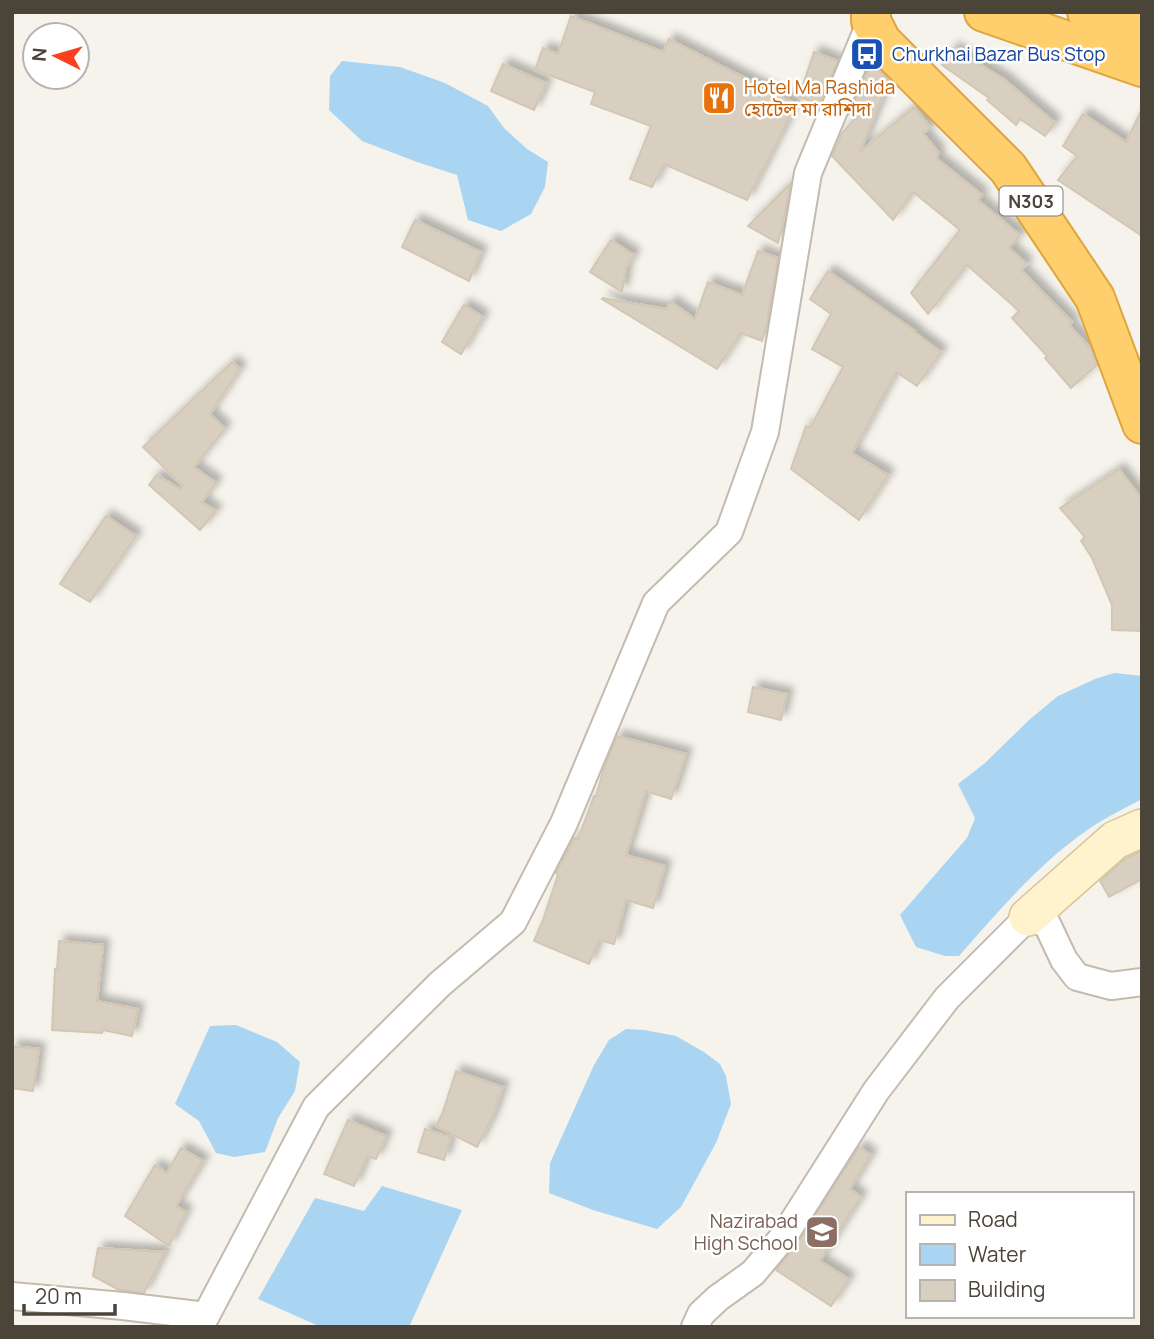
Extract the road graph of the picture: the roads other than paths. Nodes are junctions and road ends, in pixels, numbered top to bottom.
1 (984, 12) edge
2 (1087, 12) edge
3 (871, 17) edge
4 (1142, 32) edge
5 (1142, 67) edge
6 (1142, 424) edge
7 (1142, 828) edge
8 (1028, 917) junction
9 (1142, 982) edge
10 (12, 1296) edge
11 (203, 1321) edge
12 (695, 1327) edge

1 - 5 highway
2 - 4 highway
3 - 6 highway, N303
3 - 11 street
7 - 8 street
8 - 9 street
8 - 12 street
10 - 11 street

